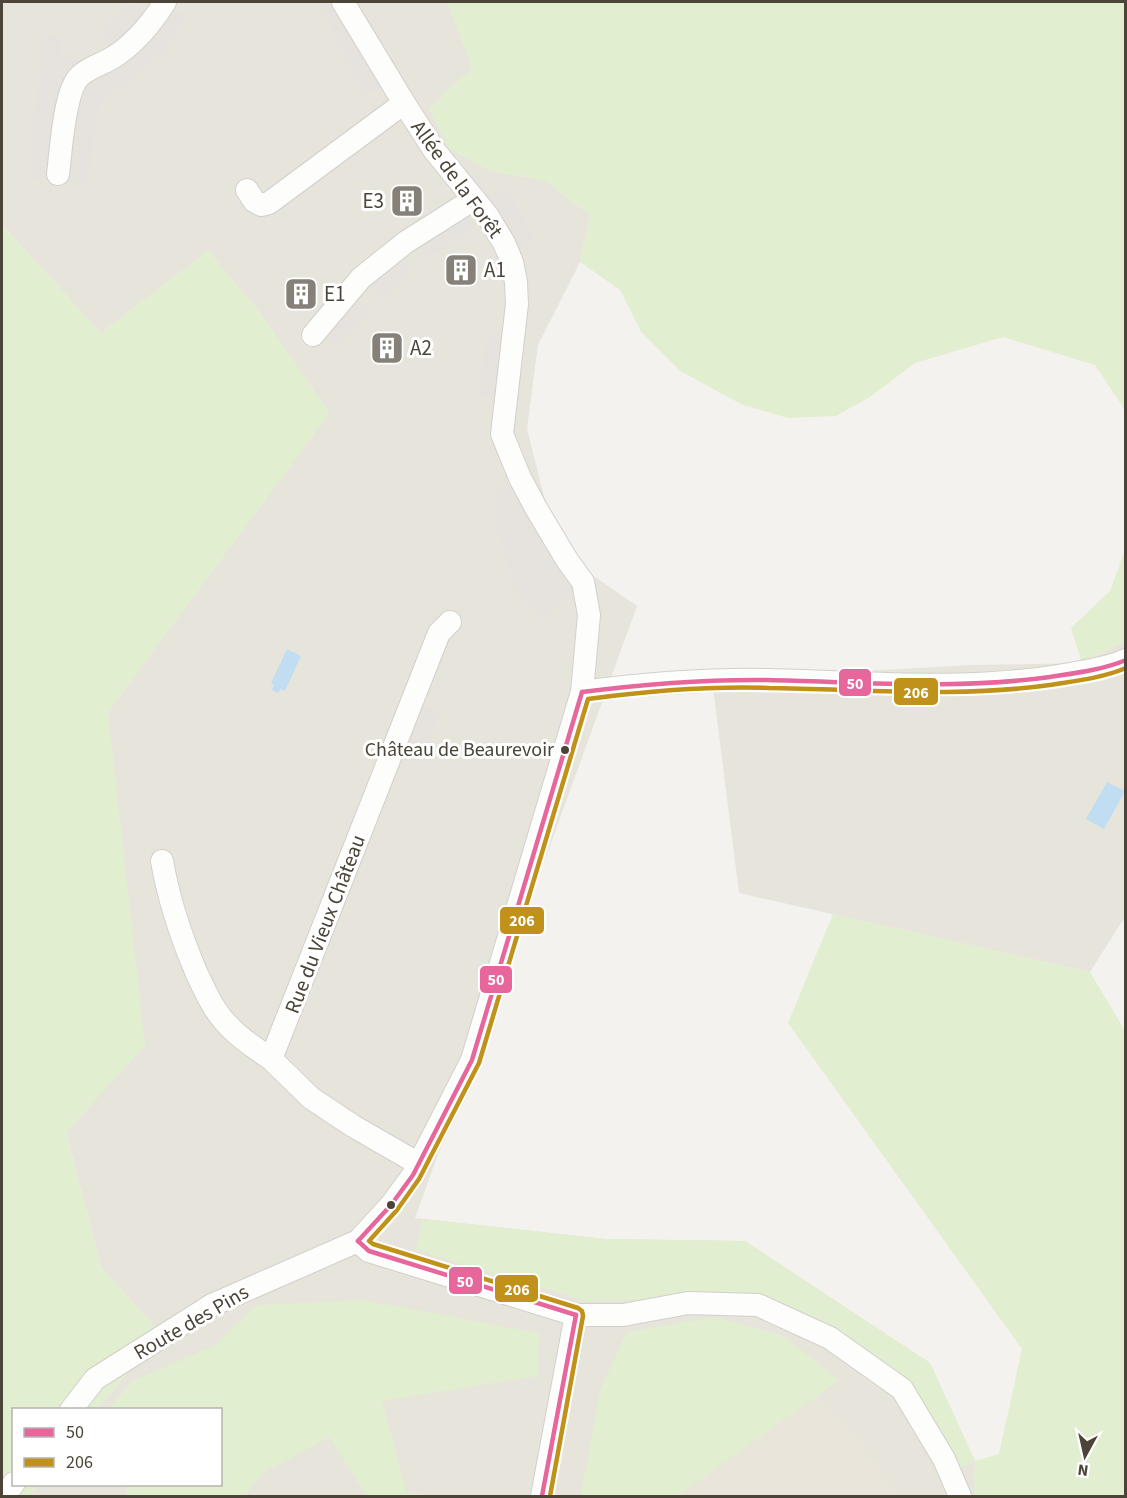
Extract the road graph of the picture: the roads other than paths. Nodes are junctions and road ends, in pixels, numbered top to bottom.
1 (165, 2) edge
2 (343, 2) edge
3 (404, 103) junction
4 (58, 174) dead end
5 (247, 190) dead end
6 (474, 199) junction
7 (314, 335) dead end
8 (450, 622) dead end
9 (1125, 660) edge
10 (582, 692) junction
11 (162, 861) dead end
12 (271, 1059) junction
13 (419, 1164) junction
14 (358, 1241) junction
15 (576, 1315) junction
16 (73, 1408) edge
17 (542, 1497) edge
18 (960, 1497) edge

1 - 4 street
2 - 3 street, Allée de la Forêt
3 - 5 street
3 - 6 street, Allée de la Forêt
6 - 7 street
6 - 10 street, Allée de la Forêt
8 - 12 street, Rue du Vieux Château
9 - 10 street
10 - 13 street, Allée de la Forêt
11 - 12 street
12 - 13 street
13 - 14 street, Allée de la Forêt
14 - 15 street
14 - 16 street, Route des Pins
15 - 17 street
15 - 18 street

